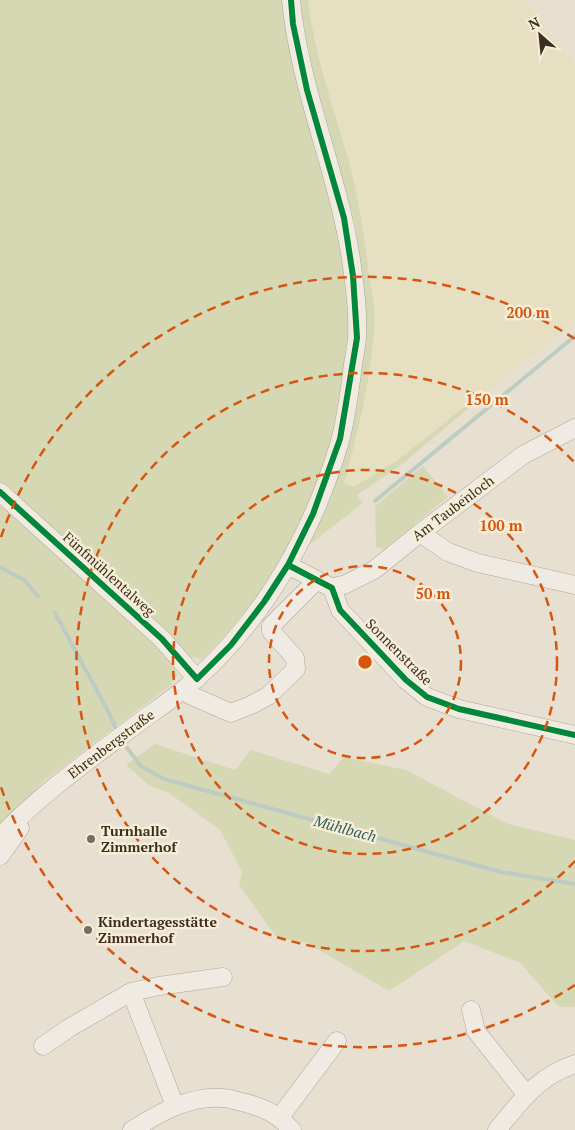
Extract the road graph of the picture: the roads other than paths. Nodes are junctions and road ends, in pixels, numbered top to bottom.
1 (291, 0) edge
2 (575, 428) edge
3 (0, 492) edge
4 (420, 533) junction
5 (288, 565) junction
6 (325, 584) junction
7 (575, 585) edge
8 (196, 679) junction
9 (182, 690) junction
10 (575, 735) edge
11 (41, 800) junction
12 (0, 837) edge
13 (0, 856) edge
14 (223, 977) dead end
15 (131, 992) junction
16 (471, 1010) dead end
17 (337, 1041) dead end
18 (43, 1046) dead end
19 (575, 1064) edge
20 (526, 1094) junction
21 (175, 1106) junction
22 (280, 1117) junction
23 (132, 1130) edge
24 (292, 1130) edge
25 (497, 1130) edge

1 - 5 street, Ehrenbergstraße
2 - 4 street, Am Taubenloch
3 - 8 street, Fünfmühlentalweg
4 - 6 street, Am Taubenloch
4 - 7 street
5 - 6 street
5 - 8 street, Ehrenbergstraße
6 - 9 street
6 - 10 street, Sonnenstraße
8 - 9 street, Ehrenbergstraße
9 - 11 street, Ehrenbergstraße
11 - 12 street, Ehrenbergstraße
11 - 13 street, Ehrenbergstraße
14 - 15 street
15 - 18 street
15 - 21 street
16 - 20 street
17 - 22 street
19 - 20 street
20 - 25 street
21 - 22 street
21 - 23 street
22 - 24 street

